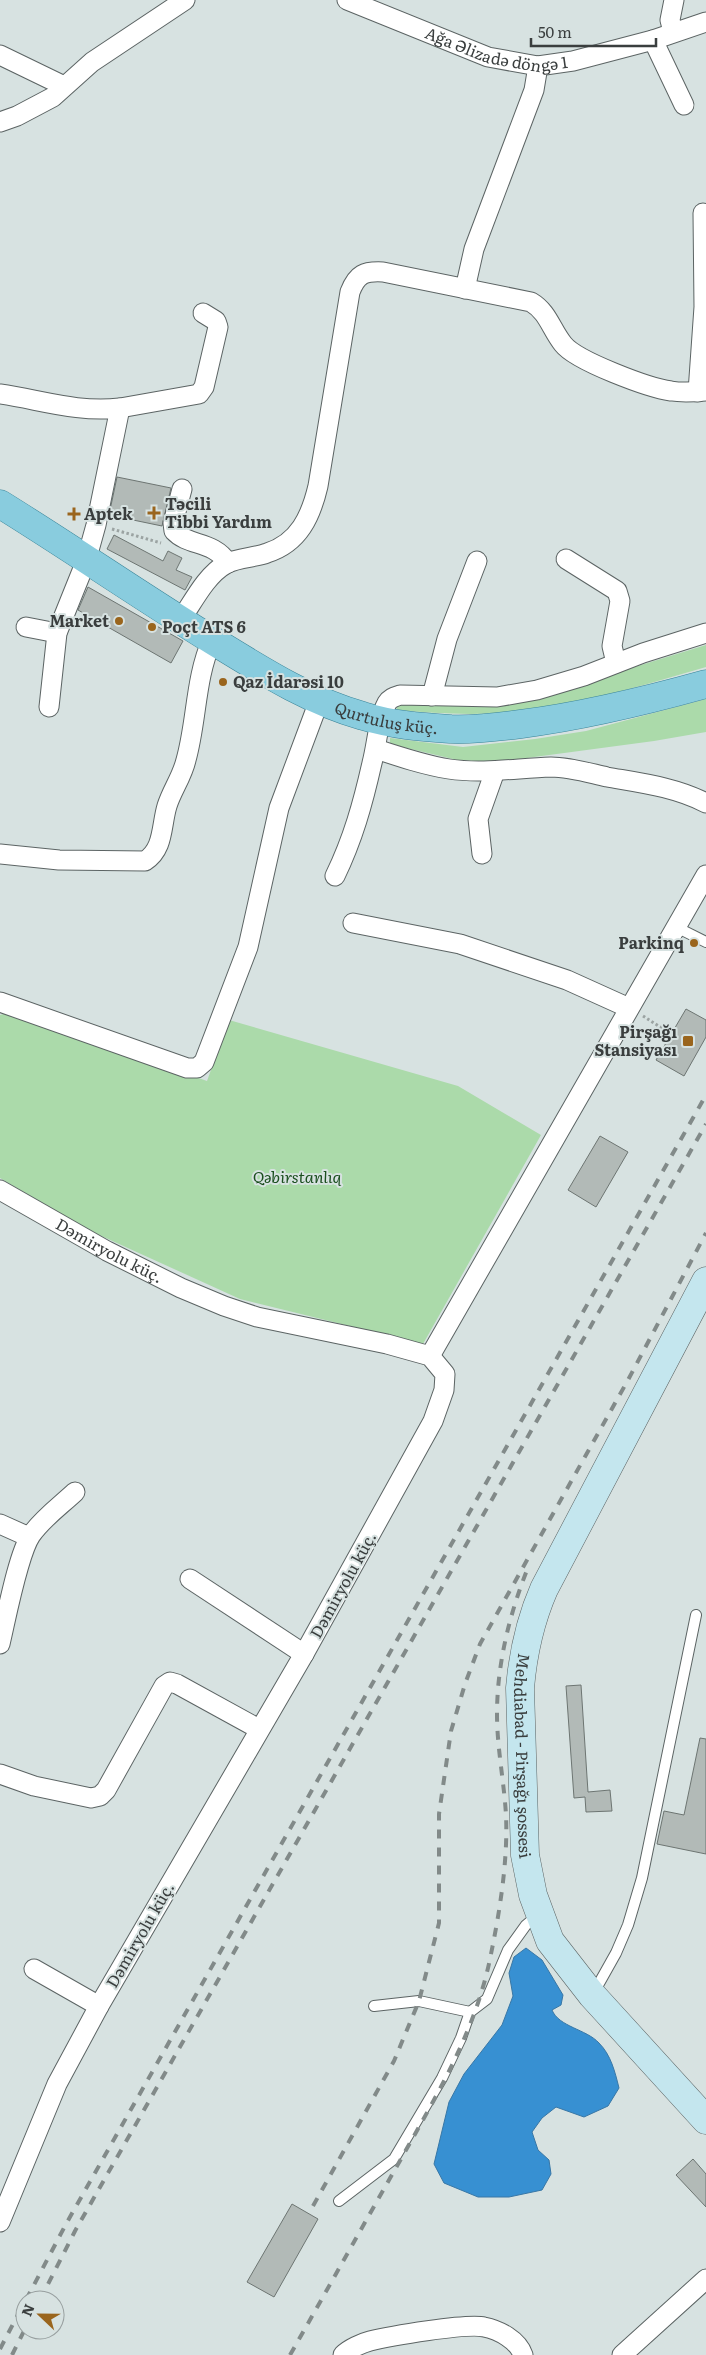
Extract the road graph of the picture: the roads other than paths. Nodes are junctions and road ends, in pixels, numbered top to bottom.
1 (185, 0) edge
2 (347, 0) edge
3 (674, 0) edge
4 (706, 22) edge
5 (673, 32) junction
6 (653, 40) junction
7 (0, 55) edge
8 (538, 66) junction
9 (64, 86) junction
10 (684, 105) dead end
11 (0, 122) edge
12 (703, 213) dead end
13 (464, 289) junction
14 (203, 314) dead end
15 (702, 392) edge
16 (0, 394) edge
17 (120, 408) junction
18 (182, 489) dead end
19 (0, 504) edge
20 (566, 559) dead end
21 (86, 561) junction
22 (477, 561) dead end
23 (228, 563) junction
24 (180, 620) junction
25 (26, 627) dead end
26 (57, 633) junction
27 (706, 633) edge
28 (212, 640) junction
29 (616, 663) junction
30 (706, 684) edge
31 (432, 696) junction
32 (319, 701) junction
33 (49, 707) dead end
34 (381, 721) junction
35 (376, 749) junction
36 (495, 772) junction
37 (706, 803) edge
38 (0, 854) edge
39 (482, 854) dead end
40 (706, 875) edge
41 (334, 876) dead end
42 (353, 923) dead end
43 (676, 927) junction
44 (706, 942) edge
45 (0, 1002) edge
46 (629, 1008) junction
47 (0, 1190) edge
48 (706, 1281) edge
49 (430, 1356) junction
50 (75, 1492) dead end
51 (0, 1524) edge
52 (30, 1537) junction
53 (190, 1579) dead end
54 (696, 1615) dead end
55 (0, 1644) edge
56 (304, 1654) junction
57 (260, 1730) junction
58 (0, 1774) edge
59 (538, 1914) junction
60 (34, 1969) dead end
61 (592, 1995) junction
62 (99, 2006) junction
63 (374, 2006) dead end
64 (470, 2012) junction
65 (706, 2120) edge
66 (339, 2200) dead end
67 (0, 2221) edge
68 (706, 2278) edge
69 (343, 2355) edge
70 (523, 2355) edge
71 (622, 2355) edge

1 - 9 street
2 - 8 street, Ağa Əlizadə döngə 1
3 - 5 street
4 - 5 street, Ağa Əlizadə döngə 1
5 - 6 street, Ağa Əlizadə döngə 1
6 - 8 street, Ağa Əlizadə döngə 1
6 - 10 street
7 - 9 street
8 - 13 street
9 - 11 street
12 - 15 street
13 - 15 street
13 - 23 street
14 - 17 street
16 - 17 street
17 - 21 street
18 - 23 street
19 - 21 main road, Qurtuluş küç.
20 - 29 street
21 - 24 main road, Qurtuluş küç.
21 - 26 street
22 - 31 street
23 - 24 street
24 - 28 main road, Qurtuluş küç.
25 - 26 street
26 - 33 street
27 - 29 street
28 - 32 main road, Qurtuluş küç.
28 - 38 street
29 - 31 street
30 - 34 main road, Qurtuluş küç.
31 - 34 street
32 - 34 main road, Qurtuluş küç.
32 - 45 street
34 - 35 street
35 - 36 street
35 - 41 street
36 - 37 street
36 - 39 street
40 - 43 street
42 - 46 street
43 - 44 lane
43 - 46 street
46 - 49 street
47 - 49 street, Dəmiryolu küç.
48 - 59 main road, Mehdiabad - Pirşağı şossesi
49 - 56 street, Dəmiryolu küç.
50 - 52 street
51 - 52 street
52 - 55 street
53 - 56 street
54 - 61 lane
56 - 57 street, Dəmiryolu küç.
57 - 58 street
57 - 62 street, Dəmiryolu küç.
59 - 61 main road, Mehdiabad - Pirşağı şossesi
59 - 64 lane
60 - 62 street
61 - 65 main road, Mehdiabad - Pirşağı şossesi
62 - 67 street, Dəmiryolu küç.
63 - 64 lane
64 - 66 lane
68 - 71 street
69 - 70 street

